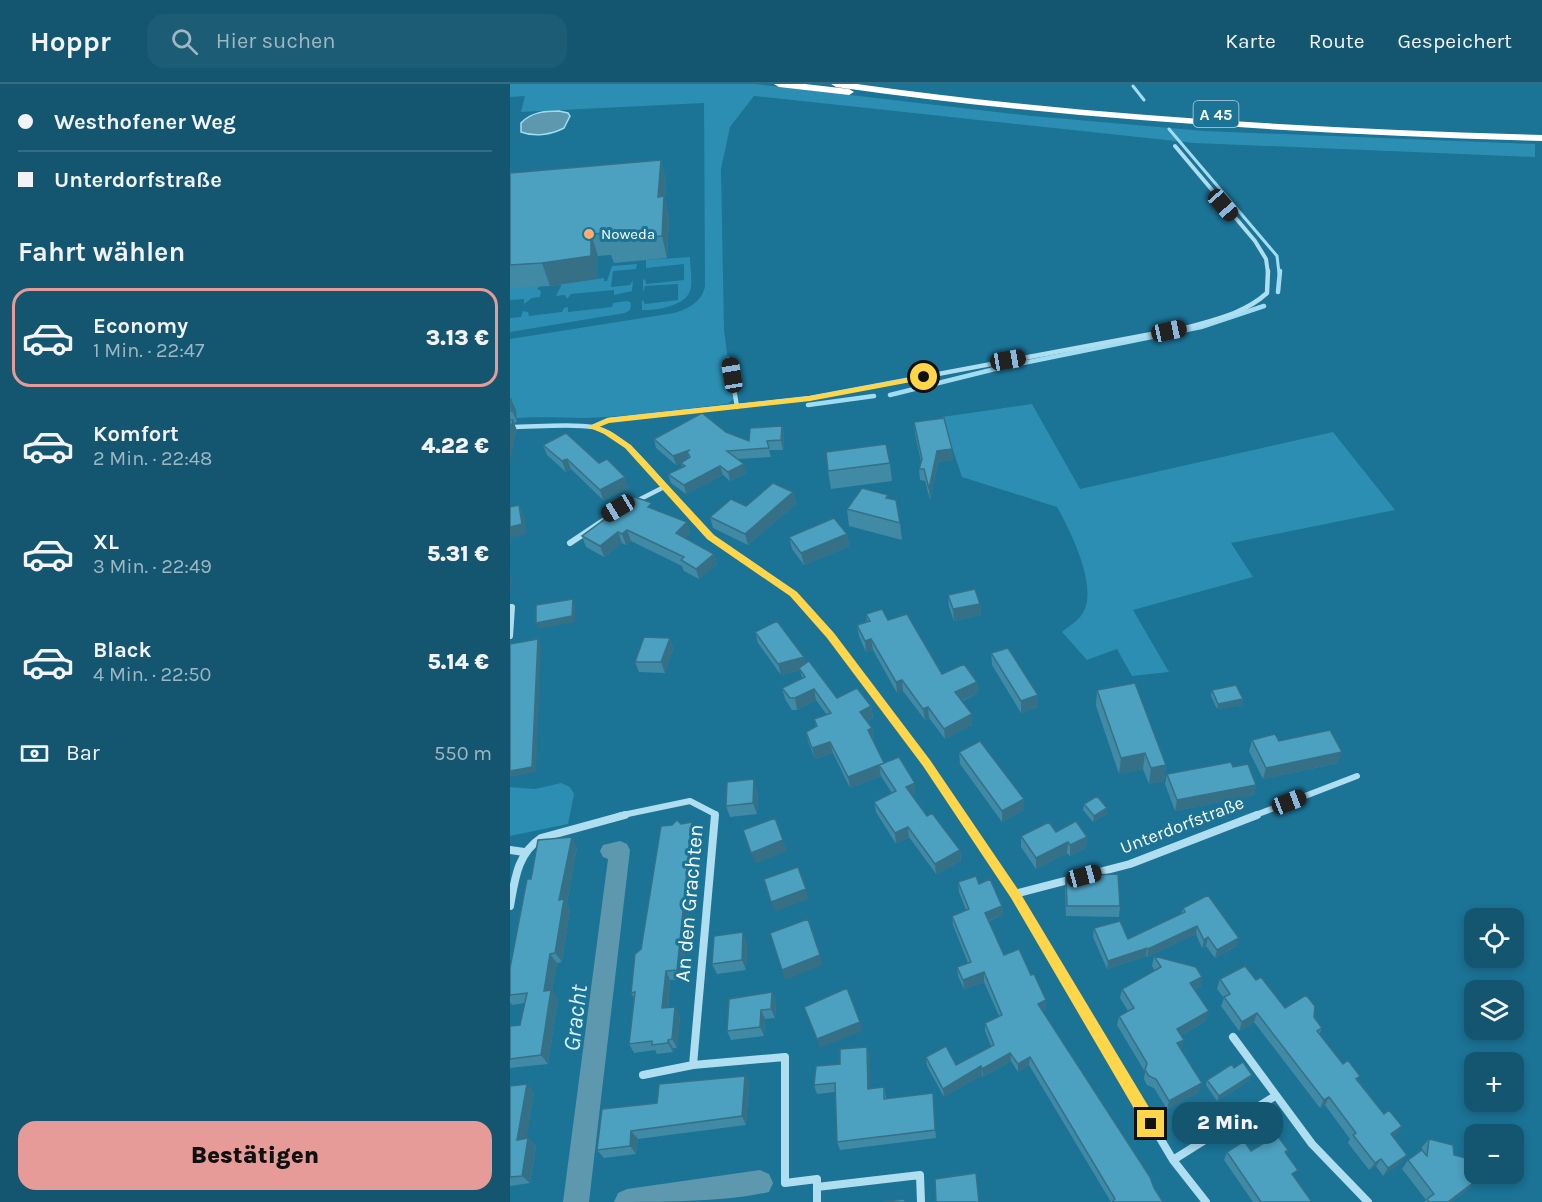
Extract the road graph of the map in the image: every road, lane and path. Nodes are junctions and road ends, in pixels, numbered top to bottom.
1 (779, 84) edge
2 (836, 84) edge
3 (910, 84) edge
4 (1011, 106) junction
5 (1542, 128) edge
6 (1542, 138) edge
7 (1175, 146) dead end
8 (729, 359) dead end
9 (737, 407) junction
10 (510, 427) edge
11 (592, 427) junction
12 (664, 487) junction
13 (570, 543) dead end
14 (510, 607) edge
15 (510, 636) edge
16 (1357, 776) dead end
17 (510, 850) edge
18 (524, 852) junction
19 (1015, 894) junction
20 (510, 906) edge
21 (1233, 1037) dead end
22 (693, 1065) junction
23 (643, 1075) dead end
24 (1275, 1096) junction
25 (1173, 1161) junction
26 (818, 1187) junction
27 (817, 1202) edge
28 (921, 1202) edge
29 (1206, 1202) edge
30 (1368, 1202) edge

1 - 4 highway
2 - 4 highway, A 45
3 - 5 highway, A 45
4 - 6 highway, A 45
7 - 9 street
8 - 9 street
9 - 11 street
10 - 11 street
11 - 12 street
12 - 13 street
12 - 19 street
14 - 15 street
16 - 19 street, Unterdorfstraße
17 - 18 street
18 - 20 street
18 - 22 street, An den Grachten
19 - 25 street
21 - 24 street
22 - 23 street
22 - 26 street
24 - 25 street
24 - 30 street
25 - 29 street
26 - 27 street
26 - 28 street

